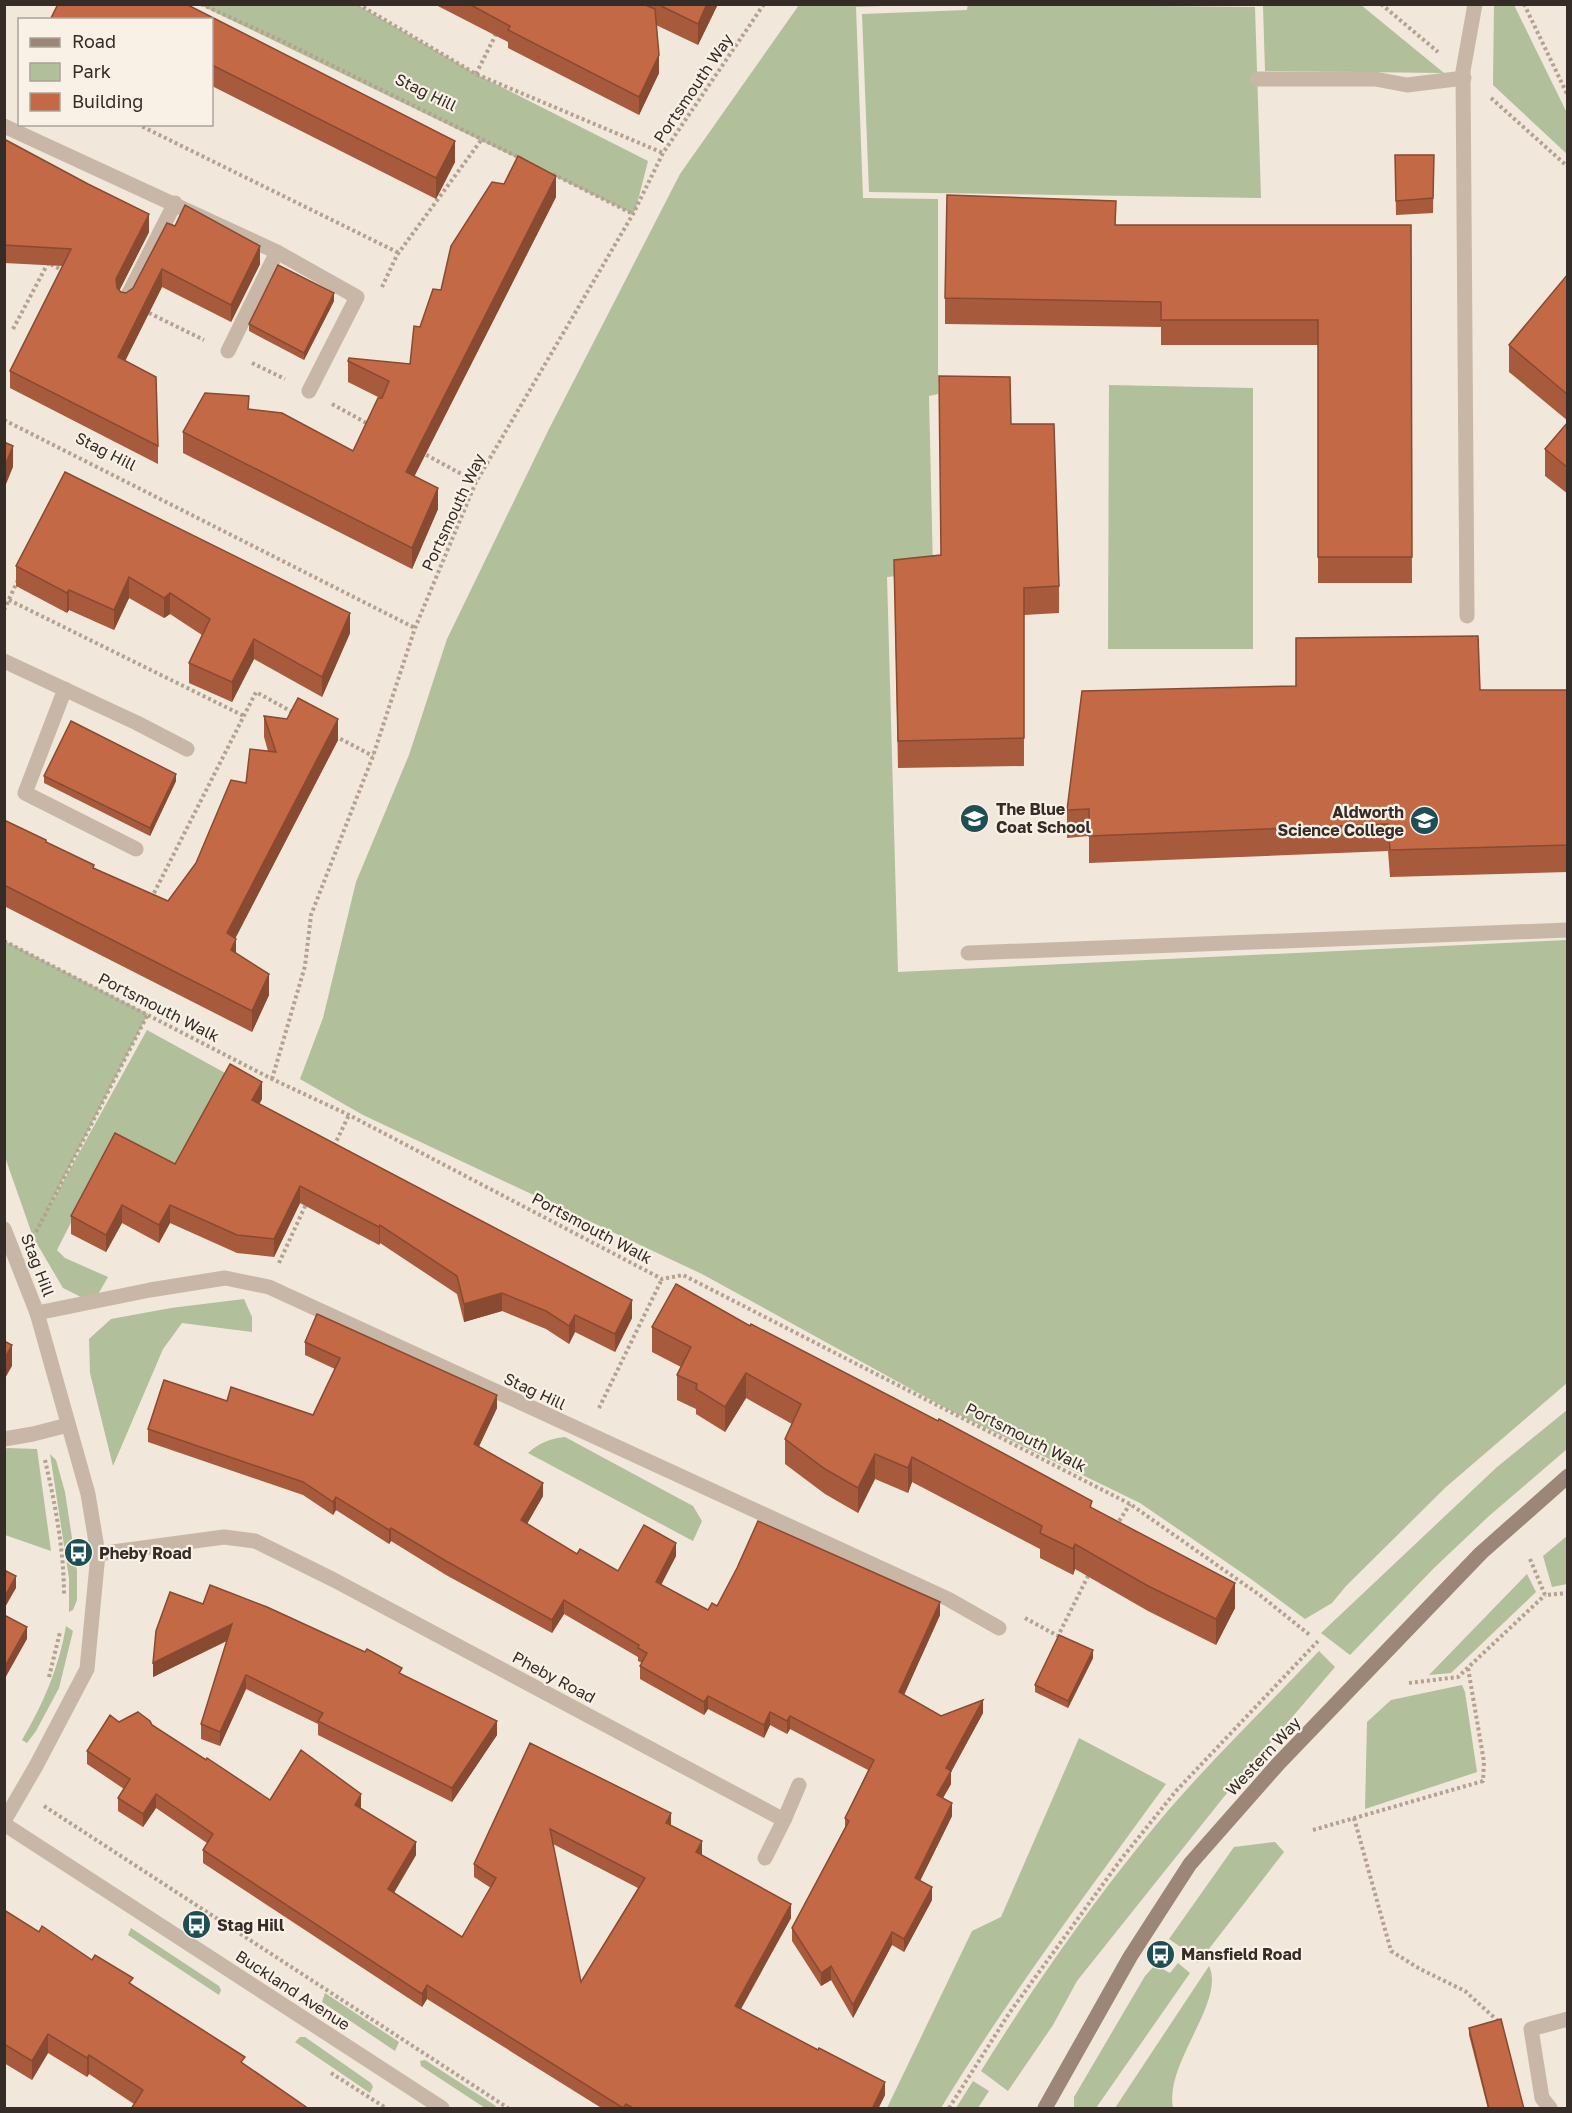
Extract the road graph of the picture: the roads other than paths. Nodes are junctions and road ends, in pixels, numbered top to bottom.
1 (1475, 4) edge
2 (1257, 78) dead end
3 (1464, 78) junction
4 (4, 126) edge
5 (175, 204) junction
6 (277, 252) junction
7 (126, 301) edge
8 (228, 351) road end
9 (309, 391) road end
10 (1467, 616) dead end
11 (4, 661) edge
12 (65, 688) junction
13 (187, 749) dead end
14 (136, 849) dead end
15 (1568, 930) edge
16 (968, 953) dead end
17 (4, 1229) edge
18 (37, 1313) junction
19 (68, 1425) junction
20 (4, 1439) edge
21 (1568, 1476) edge
22 (98, 1554) junction
23 (999, 1628) road end
24 (799, 1785) dead end
25 (784, 1820) junction
26 (4, 1822) edge
27 (765, 1858) dead end
28 (1568, 2019) edge
29 (441, 2109) edge
30 (1045, 2109) edge
31 (1550, 2109) edge

1 - 3 street
2 - 3 street
3 - 10 street
4 - 5 street
5 - 6 street
5 - 7 street
6 - 8 street
6 - 9 street
11 - 12 street
12 - 13 street
12 - 14 street
15 - 16 street
17 - 18 street, Stag Hill
18 - 19 street, Stag Hill
18 - 23 street, Stag Hill
19 - 20 street
19 - 22 street, Stag Hill
21 - 30 street, Western Way
22 - 25 street, Pheby Road
22 - 26 street, Stag Hill
24 - 25 street
25 - 27 street
26 - 29 street, Buckland Avenue
28 - 31 street

